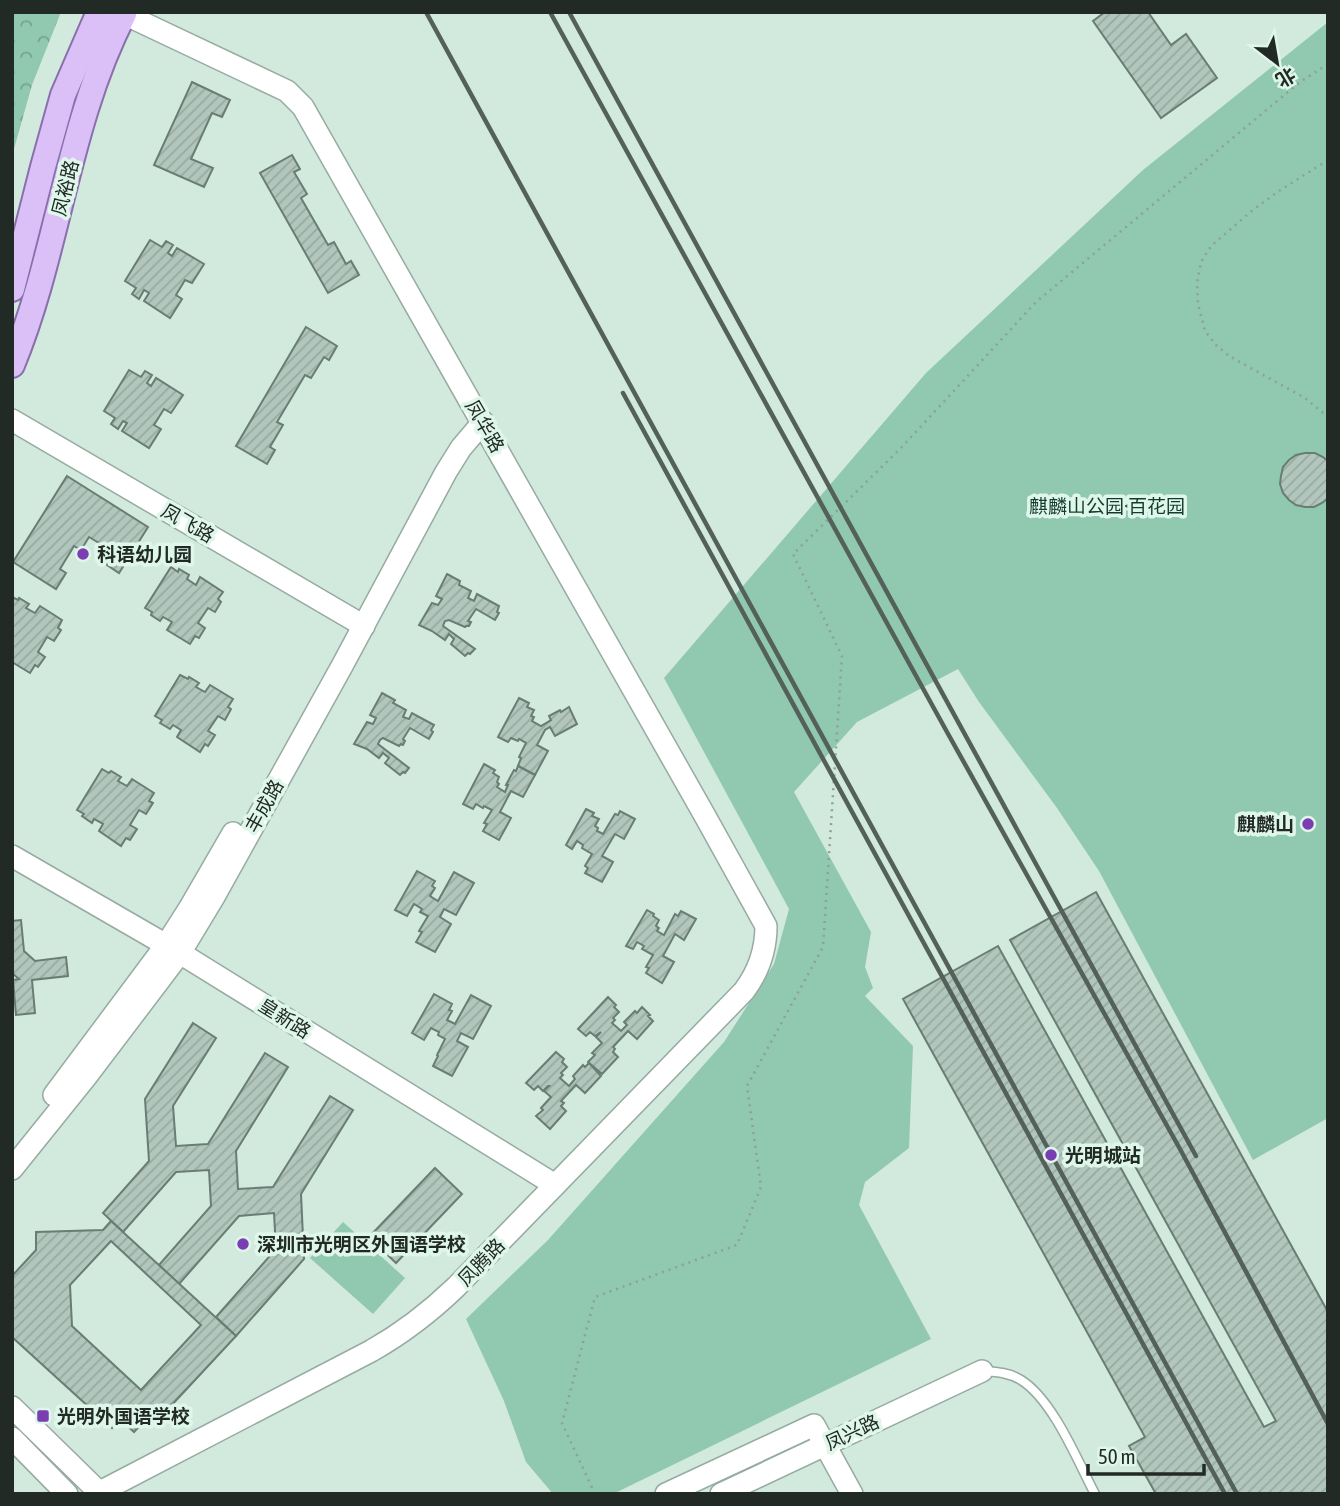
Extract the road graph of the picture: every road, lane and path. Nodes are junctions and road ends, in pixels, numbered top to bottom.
1 (114, 13) edge
2 (1328, 64) edge
3 (1328, 160) edge
4 (12, 289) edge
5 (12, 365) edge
6 (479, 416) junction
7 (1328, 417) edge
8 (12, 420) edge
9 (358, 623) junction
10 (12, 856) edge
11 (766, 926) joint
12 (173, 949) junction
13 (12, 1148) edge
14 (12, 1169) edge
15 (555, 1185) junction
16 (982, 1371) joint
17 (12, 1407) edge
18 (12, 1438) edge
19 (825, 1445) junction
20 (101, 1493) edge
21 (67, 1494) edge
22 (595, 1494) edge
23 (666, 1494) edge
24 (721, 1494) edge
25 (852, 1494) edge
26 (1095, 1494) edge

1 - 4 main road, 凤裕路
1 - 5 main road, 凤裕路
1 - 6 street, 凤华路
2 - 22 path
3 - 7 path
6 - 9 street, 丰成路
6 - 11 street, 凤华路
8 - 9 street, 凤飞路
9 - 12 street, 丰成路
10 - 12 street, 皇新路
11 - 15 street, 凤腾路
12 - 13 street, 丰成路
12 - 14 street, 丰成路
12 - 15 street, 皇新路
15 - 20 street, 凤腾路
16 - 19 street, 凤兴路
16 - 26 lane
17 - 20 street
18 - 21 street
19 - 23 street, 凤兴路
19 - 24 street, 凤兴路
19 - 25 street

